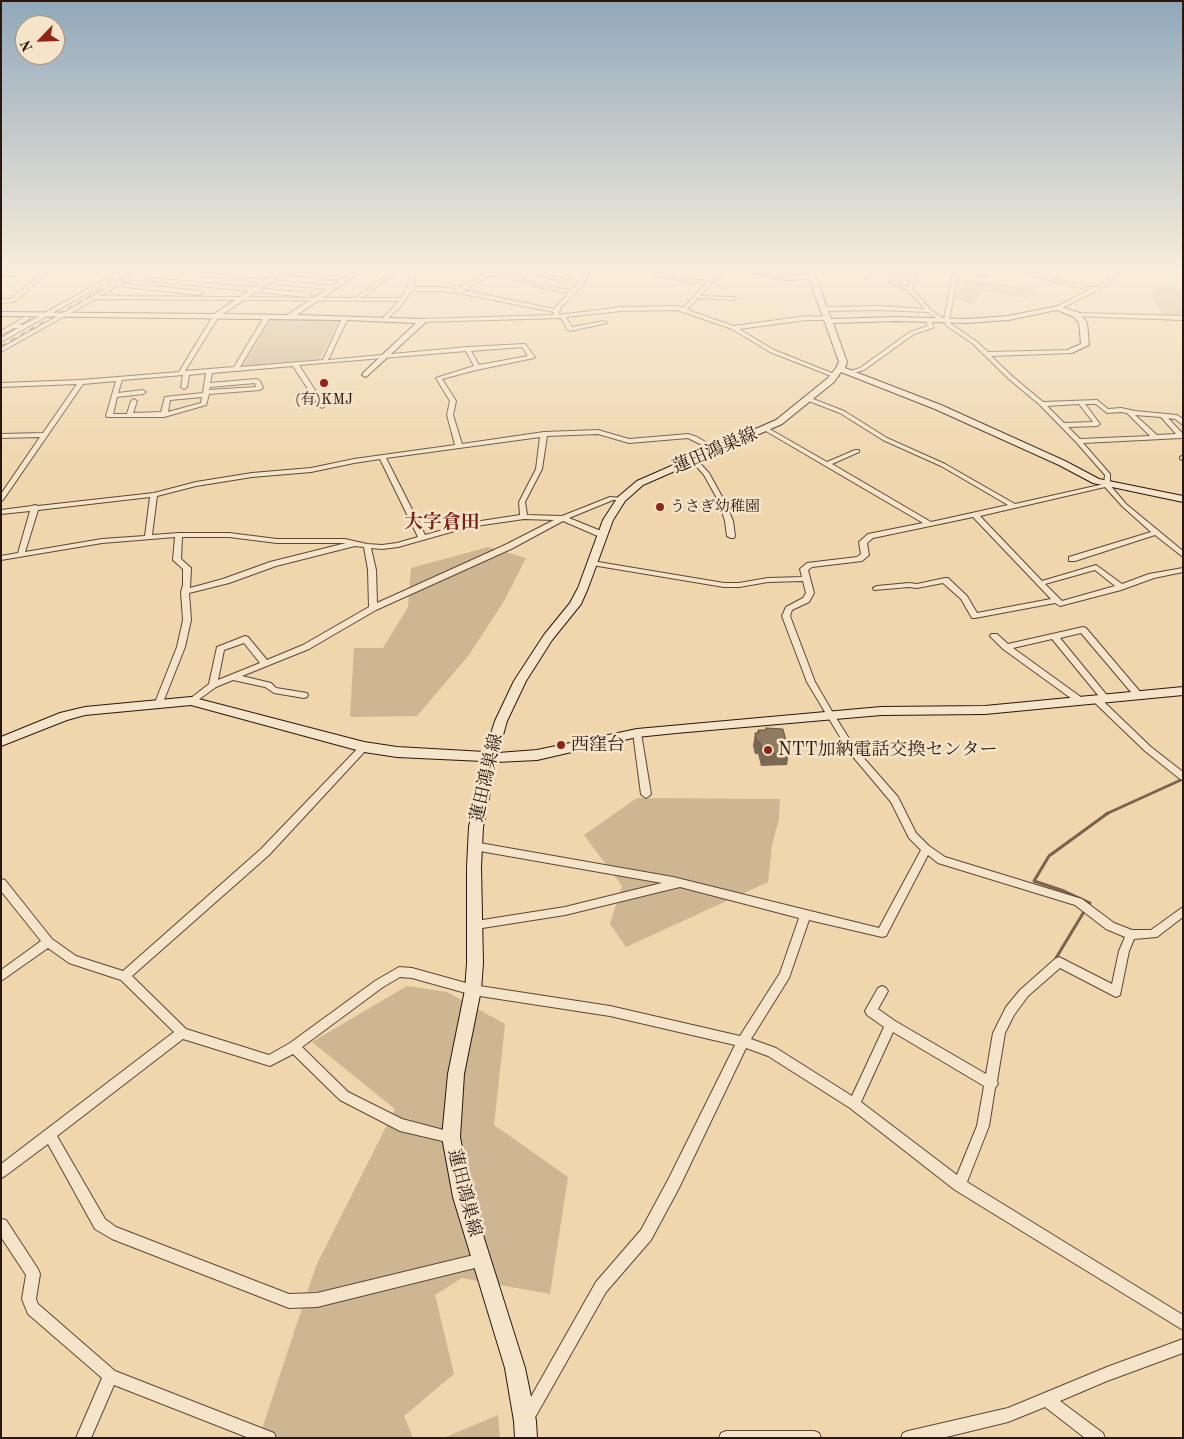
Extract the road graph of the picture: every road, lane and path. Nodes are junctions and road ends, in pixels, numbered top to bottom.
1 (18, 340) edge
2 (203, 340) edge
3 (253, 340) edge
4 (334, 340) edge
5 (402, 340) edge
6 (754, 340) edge
7 (835, 340) edge
8 (902, 340) edge
9 (972, 340) edge
10 (1085, 340) edge
11 (1, 350) edge
12 (467, 350) junction
13 (1072, 351) joint
14 (988, 354) junction
15 (384, 356) junction
16 (324, 361) junction
17 (295, 364) junction
18 (478, 368) junction
19 (236, 369) junction
20 (209, 371) junction
21 (838, 372) junction
22 (850, 372) junction
23 (184, 374) junction
24 (366, 375) dead end
25 (119, 379) junction
26 (81, 382) junction
27 (207, 385) junction
28 (2, 386) edge
29 (184, 387) dead end
30 (143, 392) dead end
31 (206, 394) junction
32 (115, 395) junction
33 (808, 399) junction
34 (134, 401) dead end
35 (1081, 403) junction
36 (1042, 404) junction
37 (322, 406) dead end
38 (1107, 411) junction
39 (1129, 412) junction
40 (130, 414) junction
41 (164, 415) junction
42 (1164, 416) junction
43 (1113, 418) dead end
44 (1183, 423) edge
45 (1062, 425) junction
46 (766, 430) junction
47 (544, 434) junction
48 (44, 435) junction
49 (1, 436) edge
50 (1155, 437) junction
51 (1078, 441) junction
52 (459, 446) junction
53 (716, 450) junction
54 (857, 451) dead end
55 (383, 458) junction
56 (694, 459) junction
57 (827, 464) junction
58 (1107, 484) junction
59 (154, 495) junction
60 (1, 499) edge
61 (621, 499) junction
62 (1183, 499) edge
63 (1014, 506) junction
64 (35, 507) junction
65 (1, 512) edge
66 (975, 515) junction
67 (524, 516) junction
68 (563, 518) junction
69 (928, 523) junction
70 (1155, 533) junction
71 (179, 535) junction
72 (602, 535) junction
73 (731, 536) dead end
74 (148, 537) junction
75 (422, 537) junction
76 (356, 544) junction
77 (367, 546) junction
78 (20, 554) junction
79 (1183, 554) edge
80 (1, 558) edge
81 (1072, 559) dead end
82 (592, 563) junction
83 (1183, 570) edge
84 (805, 579) junction
85 (1042, 583) junction
86 (1121, 587) junction
87 (877, 588) dead end
88 (185, 592) junction
89 (1057, 600) junction
90 (373, 608) junction
91 (994, 636) dead end
92 (1054, 636) junction
93 (1006, 647) junction
94 (266, 664) junction
95 (233, 677) junction
96 (213, 685) junction
97 (1183, 691) edge
98 (304, 695) dead end
99 (1139, 696) junction
100 (1102, 700) junction
101 (191, 701) junction
102 (1082, 702) junction
103 (158, 705) junction
104 (829, 714) junction
105 (637, 734) junction
106 (1, 742) edge
107 (364, 747) junction
108 (490, 757) junction
109 (1183, 777) edge
110 (646, 794) dead end
111 (474, 846) junction
112 (926, 850) junction
113 (1, 883) edge
114 (679, 883) junction
115 (1183, 911) edge
116 (805, 915) junction
117 (476, 925) junction
118 (1131, 935) junction
119 (48, 942) junction
120 (1, 976) edge
121 (125, 976) junction
122 (473, 990) junction
123 (882, 991) dead end
124 (891, 1025) junction
125 (182, 1033) junction
126 (743, 1042) junction
127 (294, 1047) junction
128 (992, 1084) junction
129 (854, 1104) junction
130 (50, 1135) junction
131 (451, 1137) junction
132 (1, 1172) edge
133 (960, 1185) junction
134 (1, 1225) edge
135 (482, 1260) junction
136 (1183, 1323) edge
137 (1183, 1346) edge
138 (110, 1376) junction
139 (1046, 1399) junction
140 (526, 1429) edge
141 (83, 1438) edge
142 (269, 1438) edge
143 (726, 1438) edge
144 (814, 1438) edge
145 (908, 1438) edge
146 (1098, 1438) edge

1 - 11 street
2 - 23 street
3 - 19 street
4 - 16 street
5 - 15 street
6 - 21 street
7 - 21 street
8 - 22 street
9 - 14 street
10 - 13 street
12 - 15 street
12 - 18 street
12 - 18 street
13 - 14 street
14 - 36 street
15 - 16 street
15 - 24 street
16 - 17 street
17 - 19 street
17 - 37 street
18 - 52 street
19 - 20 street
20 - 23 street
20 - 27 street
21 - 22 street
21 - 33 street, 蓮田鴻巣線
22 - 58 street
23 - 25 street
23 - 29 street
25 - 26 street
25 - 32 street
26 - 28 street
26 - 48 street
27 - 31 street
27 - 31 street
30 - 32 street
31 - 41 street
31 - 41 street
32 - 40 street
33 - 46 street, 蓮田鴻巣線
33 - 63 street
34 - 40 street
35 - 36 street
35 - 38 street
35 - 45 street
36 - 45 street
38 - 39 street
38 - 43 street
39 - 42 street
39 - 50 street
40 - 41 street
42 - 44 street
42 - 50 street
45 - 51 street
46 - 53 street, 蓮田鴻巣線
46 - 57 street
47 - 52 street
47 - 53 street
47 - 67 street
48 - 49 street
48 - 60 street
50 - 51 street
51 - 58 street
52 - 55 street
53 - 56 street, 蓮田鴻巣線
54 - 57 street
55 - 59 street
55 - 75 street
56 - 61 street, 蓮田鴻巣線
56 - 73 street
57 - 69 street
58 - 62 street
58 - 63 street
58 - 70 street
59 - 64 street
59 - 74 street
61 - 68 street
61 - 72 street, 蓮田鴻巣線
63 - 66 street
64 - 65 street
64 - 78 street
66 - 69 street
66 - 85 street
67 - 68 street
67 - 75 street
68 - 72 street
68 - 90 street
69 - 84 street
70 - 79 street
70 - 81 street
71 - 74 street
71 - 76 street
71 - 88 street
72 - 82 street, 蓮田鴻巣線
74 - 78 street
75 - 77 street
76 - 77 street
76 - 88 street
77 - 90 street
78 - 80 street
82 - 84 street
82 - 108 street, 蓮田鴻巣線
83 - 86 street
84 - 104 street
85 - 86 street
85 - 89 street
86 - 89 street
87 - 89 street
88 - 103 street
90 - 94 street
91 - 93 street
92 - 93 street
92 - 99 street
92 - 100 street
93 - 102 street
94 - 95 street
94 - 96 street
95 - 96 street
95 - 98 street
96 - 101 street
97 - 99 street
99 - 100 street
100 - 102 street
100 - 109 street
101 - 103 street
101 - 107 street
102 - 104 street
103 - 106 street
104 - 105 street
104 - 112 street
105 - 108 street
105 - 110 street
107 - 108 street
107 - 121 street
108 - 111 street, 蓮田鴻巣線
111 - 114 street
111 - 117 street, 蓮田鴻巣線
112 - 116 street
112 - 118 street
113 - 119 street
114 - 116 street
114 - 117 street
115 - 118 street
116 - 126 street
117 - 122 street, 蓮田鴻巣線
118 - 128 street
119 - 120 street
119 - 121 street
121 - 125 street
122 - 126 street
122 - 127 street
122 - 131 street, 蓮田鴻巣線
123 - 124 street
124 - 128 street
124 - 129 street
125 - 127 street
125 - 130 street
126 - 129 street
126 - 140 street
127 - 131 street
128 - 133 street
129 - 133 street
130 - 132 street
130 - 135 street
131 - 135 street, 蓮田鴻巣線
133 - 136 street
134 - 138 street
135 - 140 street, 蓮田鴻巣線
137 - 139 street
138 - 141 street
138 - 142 street
139 - 145 street
139 - 146 street
143 - 144 street

